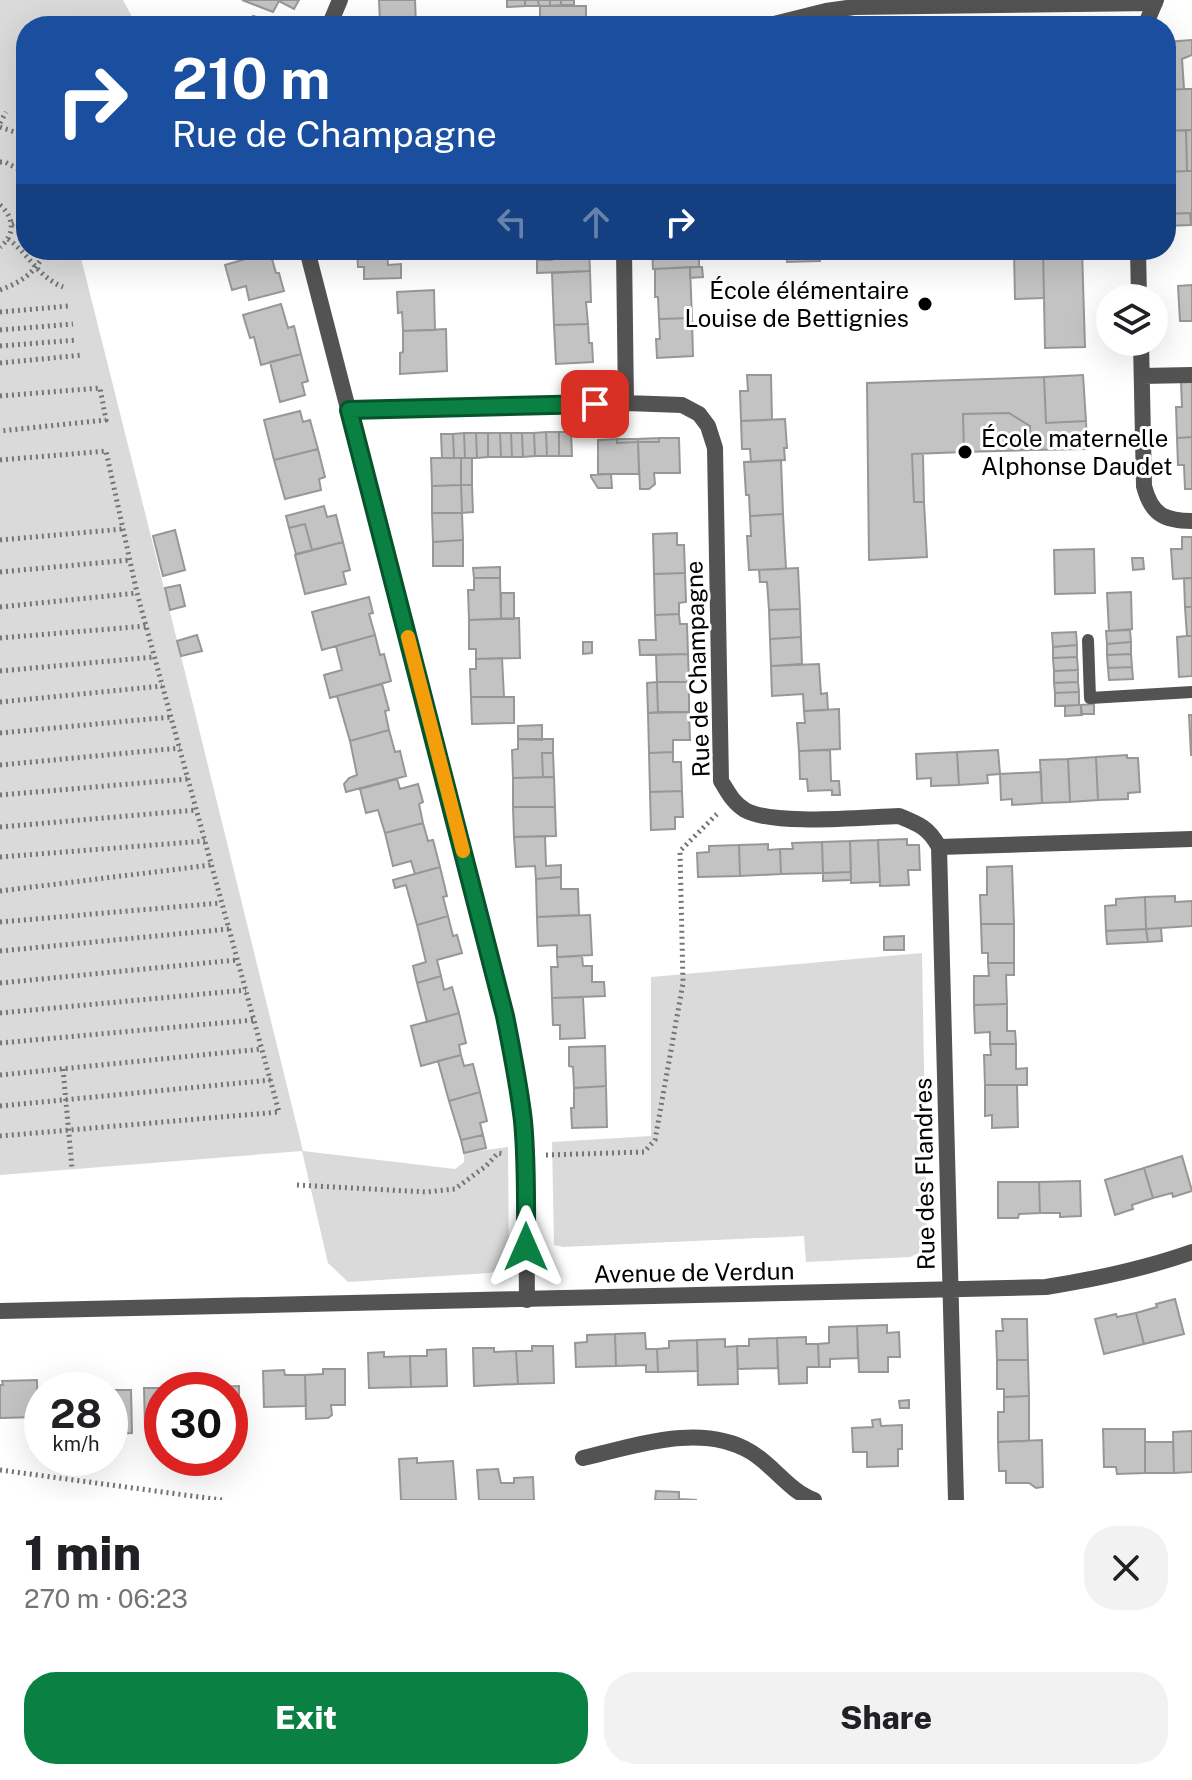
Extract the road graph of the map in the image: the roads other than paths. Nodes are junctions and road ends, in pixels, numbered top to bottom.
1 (1156, 2) edge
2 (806, 16) edge
3 (310, 260) edge
4 (624, 260) edge
5 (1138, 260) edge
6 (1139, 284) edge
7 (1141, 356) edge
8 (1192, 375) edge
9 (1142, 376) junction
10 (626, 403) junction
11 (349, 410) junction
12 (1192, 521) edge
13 (1088, 640) dead end
14 (1192, 692) edge
15 (1192, 839) edge
16 (939, 847) junction
17 (1192, 1252) edge
18 (951, 1290) junction
19 (527, 1300) junction
20 (0, 1311) edge
21 (583, 1458) dead end
22 (814, 1500) edge
23 (956, 1500) edge

1 - 2 street
3 - 11 street
4 - 10 street
5 - 6 street
7 - 9 street
8 - 9 street
9 - 12 street
10 - 11 street, Rue de Champagne
10 - 16 street, Rue de Champagne
11 - 19 street
13 - 14 lane
15 - 16 street
16 - 18 street, Rue des Flandres
17 - 18 street, Avenue de Verdun
18 - 19 street, Avenue de Verdun
18 - 23 street, Rue des Flandres
19 - 20 street, Avenue de Verdun
21 - 22 street

